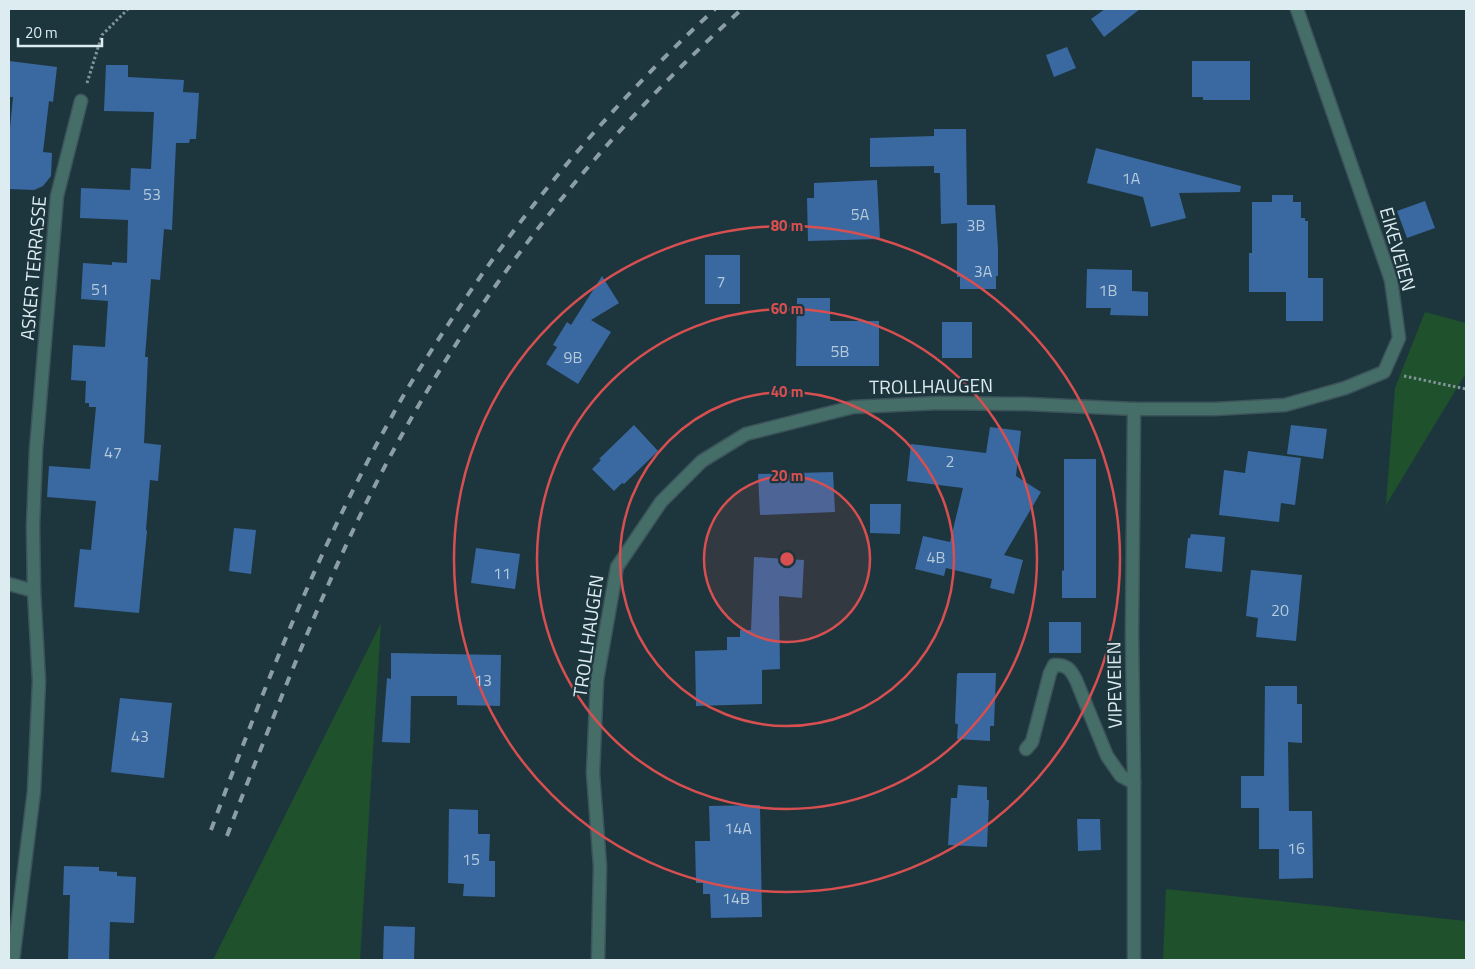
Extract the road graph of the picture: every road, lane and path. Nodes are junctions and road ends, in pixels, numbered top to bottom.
1 (128, 9) edge
2 (1297, 9) edge
3 (81, 101) joint
4 (1384, 372) junction
5 (1466, 389) edge
6 (1134, 409) junction
7 (9, 584) edge
8 (34, 591) junction
9 (1026, 749) dead end
10 (1134, 783) junction
11 (13, 960) edge
12 (598, 960) edge
13 (1134, 960) edge

1 - 3 path
2 - 4 street, EIKEVEIEN
3 - 8 street, ASKER TERRASSE
4 - 5 path
4 - 6 street
6 - 10 street, VIPEVEIEN
6 - 12 street, TROLLHAUGEN
7 - 8 street
8 - 11 street, ASKER TERRASSE
9 - 10 street
10 - 13 street, VIPEVEIEN

